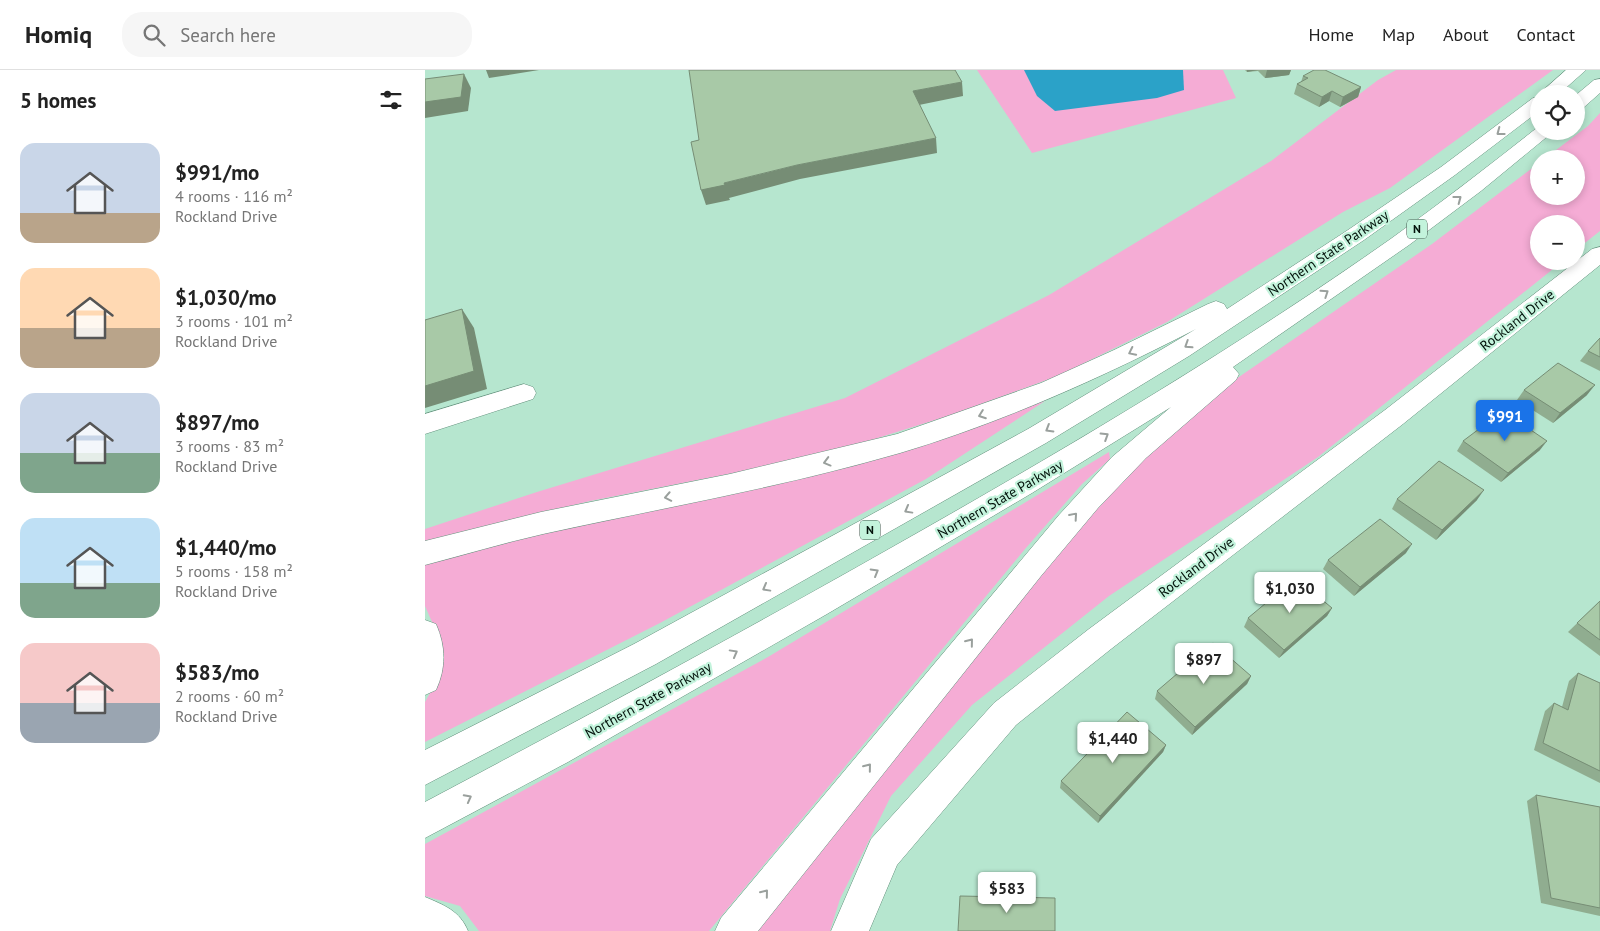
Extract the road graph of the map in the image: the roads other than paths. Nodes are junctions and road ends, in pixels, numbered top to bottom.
1 (1577, 70) edge
2 (1600, 84) edge
3 (1559, 85) edge
4 (1585, 97) edge
5 (1530, 109) edge
6 (1533, 140) edge
7 (1600, 254) edge
8 (1302, 270) junction
9 (1285, 321) junction
10 (524, 393) dead end
11 (425, 424) edge
12 (425, 553) edge
13 (425, 634) edge
14 (425, 680) edge
15 (425, 768) edge
16 (425, 821) edge
17 (425, 916) edge
18 (449, 931) edge
19 (734, 931) edge
20 (850, 931) edge

1 - 3 main road
2 - 4 main road
5 -> 8 main road, Northern State Parkway / N
9 -> 6 main road, Northern State Parkway / N
7 - 20 main road, Rockland Drive
8 -> 12 main road
8 -> 15 main road, Northern State Parkway / N
16 -> 9 main road, Northern State Parkway / N
19 -> 9 main road
10 - 11 main road
13 - 14 main road
17 - 18 main road

